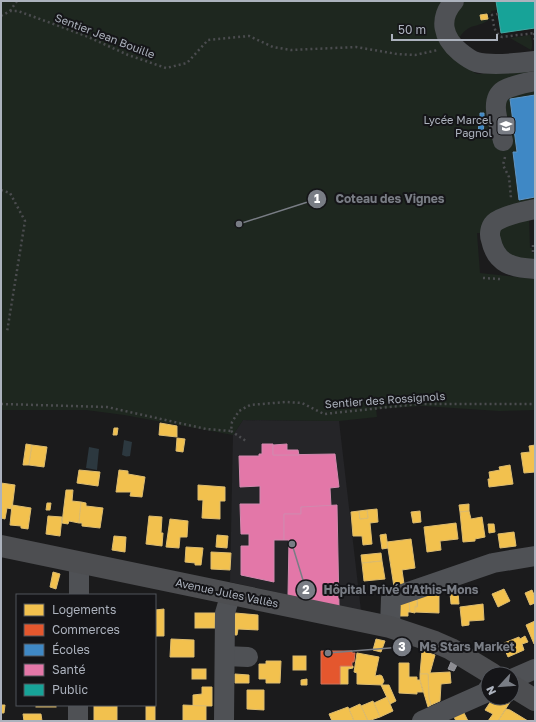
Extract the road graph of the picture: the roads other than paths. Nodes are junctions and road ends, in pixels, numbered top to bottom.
1 (454, 1) edge
2 (535, 61) edge
3 (535, 81) edge
4 (504, 149) road end
5 (535, 209) edge
6 (535, 269) edge
7 (1, 546) edge
8 (535, 556) edge
9 (79, 562) junction
10 (231, 593) junction
11 (79, 594) edge
12 (390, 627) junction
13 (225, 656) junction
14 (248, 657) dead end
15 (480, 667) edge
16 (535, 669) edge
17 (520, 676) edge
18 (520, 691) edge
19 (480, 695) edge
20 (535, 700) edge
21 (78, 706) edge
22 (78, 721) edge
23 (224, 721) edge
24 (422, 721) edge

1 - 2 street
3 - 4 street
5 - 6 street
7 - 9 main road, Avenue Jules Vallès
8 - 12 street
9 - 10 main road, Avenue Jules Vallès
9 - 11 street
10 - 12 main road, Avenue Jules Vallès
10 - 13 street
12 - 15 main road, Avenue Jules Vallès
13 - 14 street
13 - 23 street
16 - 17 street
18 - 20 main road
19 - 24 street
21 - 22 street

